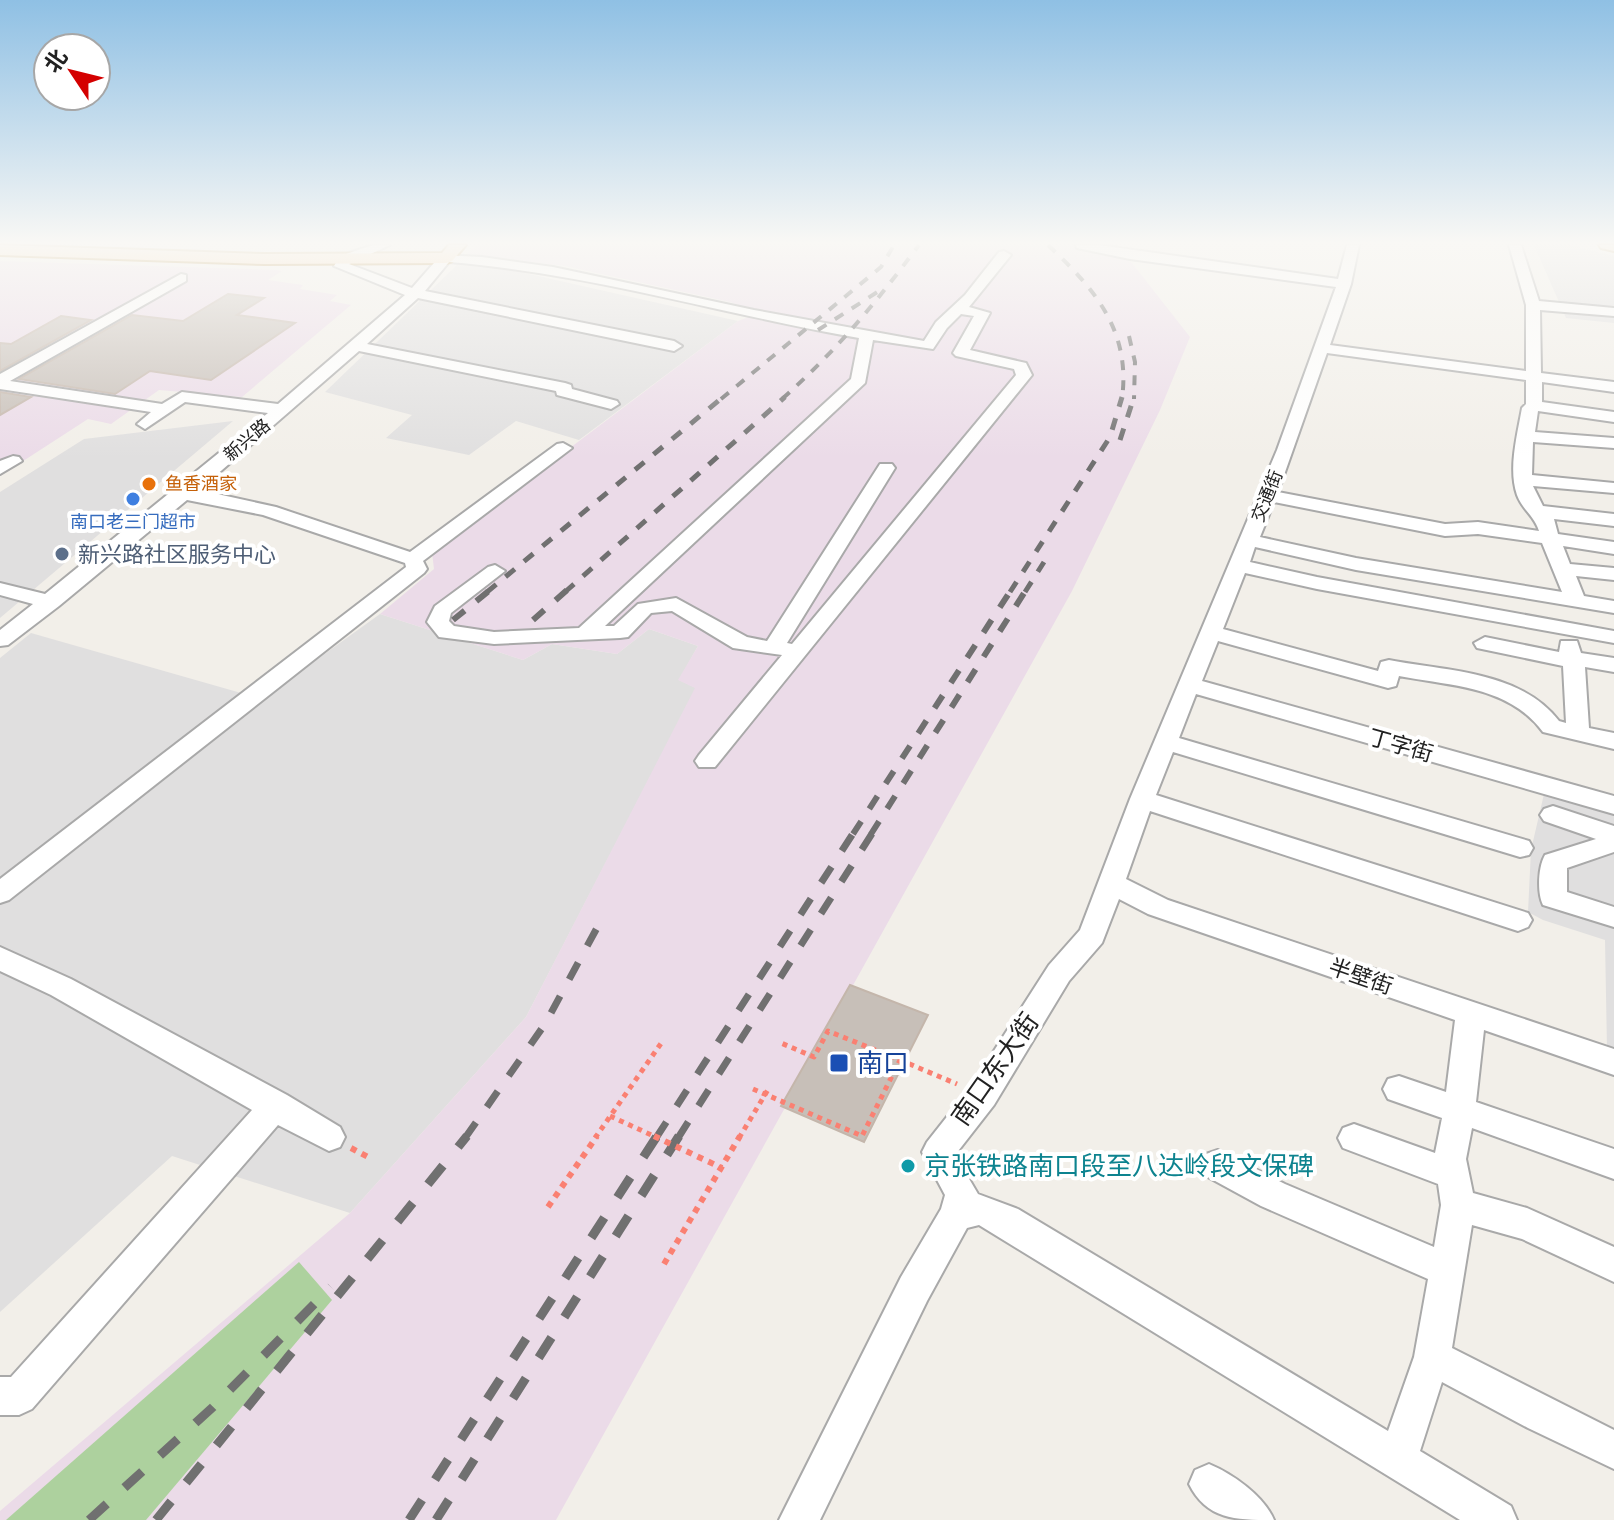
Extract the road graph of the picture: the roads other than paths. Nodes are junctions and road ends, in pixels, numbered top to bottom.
1 (115, 316) edge
2 (389, 316) edge
3 (527, 316) edge
4 (766, 316) edge
5 (950, 316) edge
6 (981, 316) edge
7 (1333, 316) edge
8 (1534, 316) edge
9 (867, 334) junction
10 (356, 346) junction
11 (674, 346) dead end
12 (1321, 348) junction
13 (1533, 376) junction
14 (0, 382) edge
15 (1614, 387) edge
16 (611, 404) dead end
17 (1534, 406) junction
18 (166, 409) junction
19 (283, 410) junction
20 (1614, 417) edge
21 (145, 424) dead end
22 (1527, 436) junction
23 (1614, 443) edge
24 (563, 448) dead end
25 (0, 458) edge
26 (886, 468) dead end
27 (0, 469) edge
28 (1521, 479) junction
29 (1614, 488) edge
30 (184, 494) junction
31 (1267, 495) junction
32 (1534, 511) junction
33 (1614, 520) edge
34 (1550, 538) junction
35 (1248, 540) junction
36 (1614, 548) edge
37 (413, 559) junction
38 (1238, 565) junction
39 (1564, 569) junction
40 (495, 571) dead end
41 (1614, 574) edge
42 (0, 589) edge
43 (1575, 599) junction
44 (52, 602) dead end
45 (1614, 607) edge
46 (1569, 628) junction
47 (1211, 632) junction
48 (582, 636) junction
49 (1614, 637) edge
50 (0, 640) edge
51 (1485, 643) dead end
52 (773, 648) junction
53 (797, 651) junction
54 (1574, 658) junction
55 (1614, 665) edge
56 (1189, 685) junction
57 (1578, 733) junction
58 (1614, 741) edge
59 (1165, 742) junction
60 (707, 761) dead end
61 (1142, 799) junction
62 (1614, 805) edge
63 (1553, 815) dead end
64 (1614, 836) edge
65 (1614, 843) edge
66 (1520, 848) dead end
67 (1110, 883) junction
68 (0, 893) edge
69 (1614, 917) edge
70 (1518, 920) dead end
71 (0, 958) edge
72 (1471, 1014) junction
73 (1614, 1062) edge
74 (1399, 1089) dead end
75 (276, 1105) junction
76 (1459, 1112) junction
77 (329, 1137) dead end
78 (1354, 1138) dead end
79 (1614, 1164) edge
80 (1218, 1165) dead end
81 (1455, 1189) junction
82 (956, 1215) junction
83 (1614, 1265) edge
84 (1447, 1270) junction
85 (1432, 1357) junction
86 (0, 1396) edge
87 (1614, 1450) edge
88 (1397, 1460) junction
89 (1209, 1484) dead end
90 (799, 1520) edge
91 (1254, 1520) edge
92 (1497, 1520) edge

1 - 14 street
2 - 10 street, 新兴路
3 - 11 street
4 - 9 street
5 - 9 street
6 - 53 street
7 - 12 street, 交通街
8 - 13 street
9 - 48 street
10 - 16 street
10 - 19 street, 新兴路
12 - 13 street
12 - 31 street, 交通街
13 - 15 street
13 - 17 street
14 - 18 street
17 - 20 street
17 - 22 street
18 - 19 street
18 - 21 street
19 - 30 street, 新兴路
22 - 23 street
22 - 28 street
24 - 37 street
25 - 27 street
26 - 52 street
28 - 29 street
28 - 32 street
30 - 37 street
30 - 50 street, 新兴路
31 - 34 street
31 - 35 street, 交通街
32 - 33 street
32 - 34 street
34 - 36 street
34 - 39 street
35 - 38 street, 交通街
35 - 43 street
37 - 68 street
38 - 46 street
38 - 47 street, 交通街
39 - 41 street
39 - 43 street
40 - 48 street
42 - 44 street
43 - 45 street
46 - 49 street
46 - 54 street
47 - 56 street, 交通街
47 - 57 street
48 - 52 street
51 - 54 street
52 - 53 street
53 - 60 street
54 - 55 street
54 - 57 street
56 - 59 street, 交通街
56 - 62 street, 丁字街
57 - 58 street
59 - 61 street, 南口东大街
59 - 66 street
61 - 67 street, 南口东大街
61 - 70 street
63 - 64 street
65 - 69 street
67 - 72 street, 半壁街
67 - 82 street, 南口东大街
71 - 75 street
72 - 73 street, 半壁街
72 - 76 street
74 - 76 street
75 - 77 street
75 - 86 street
76 - 79 street
76 - 81 street
78 - 81 street
80 - 84 street
81 - 83 street
81 - 84 street
82 - 88 street
82 - 90 street
84 - 85 street
85 - 87 street
85 - 88 street
88 - 92 street
89 - 91 street

